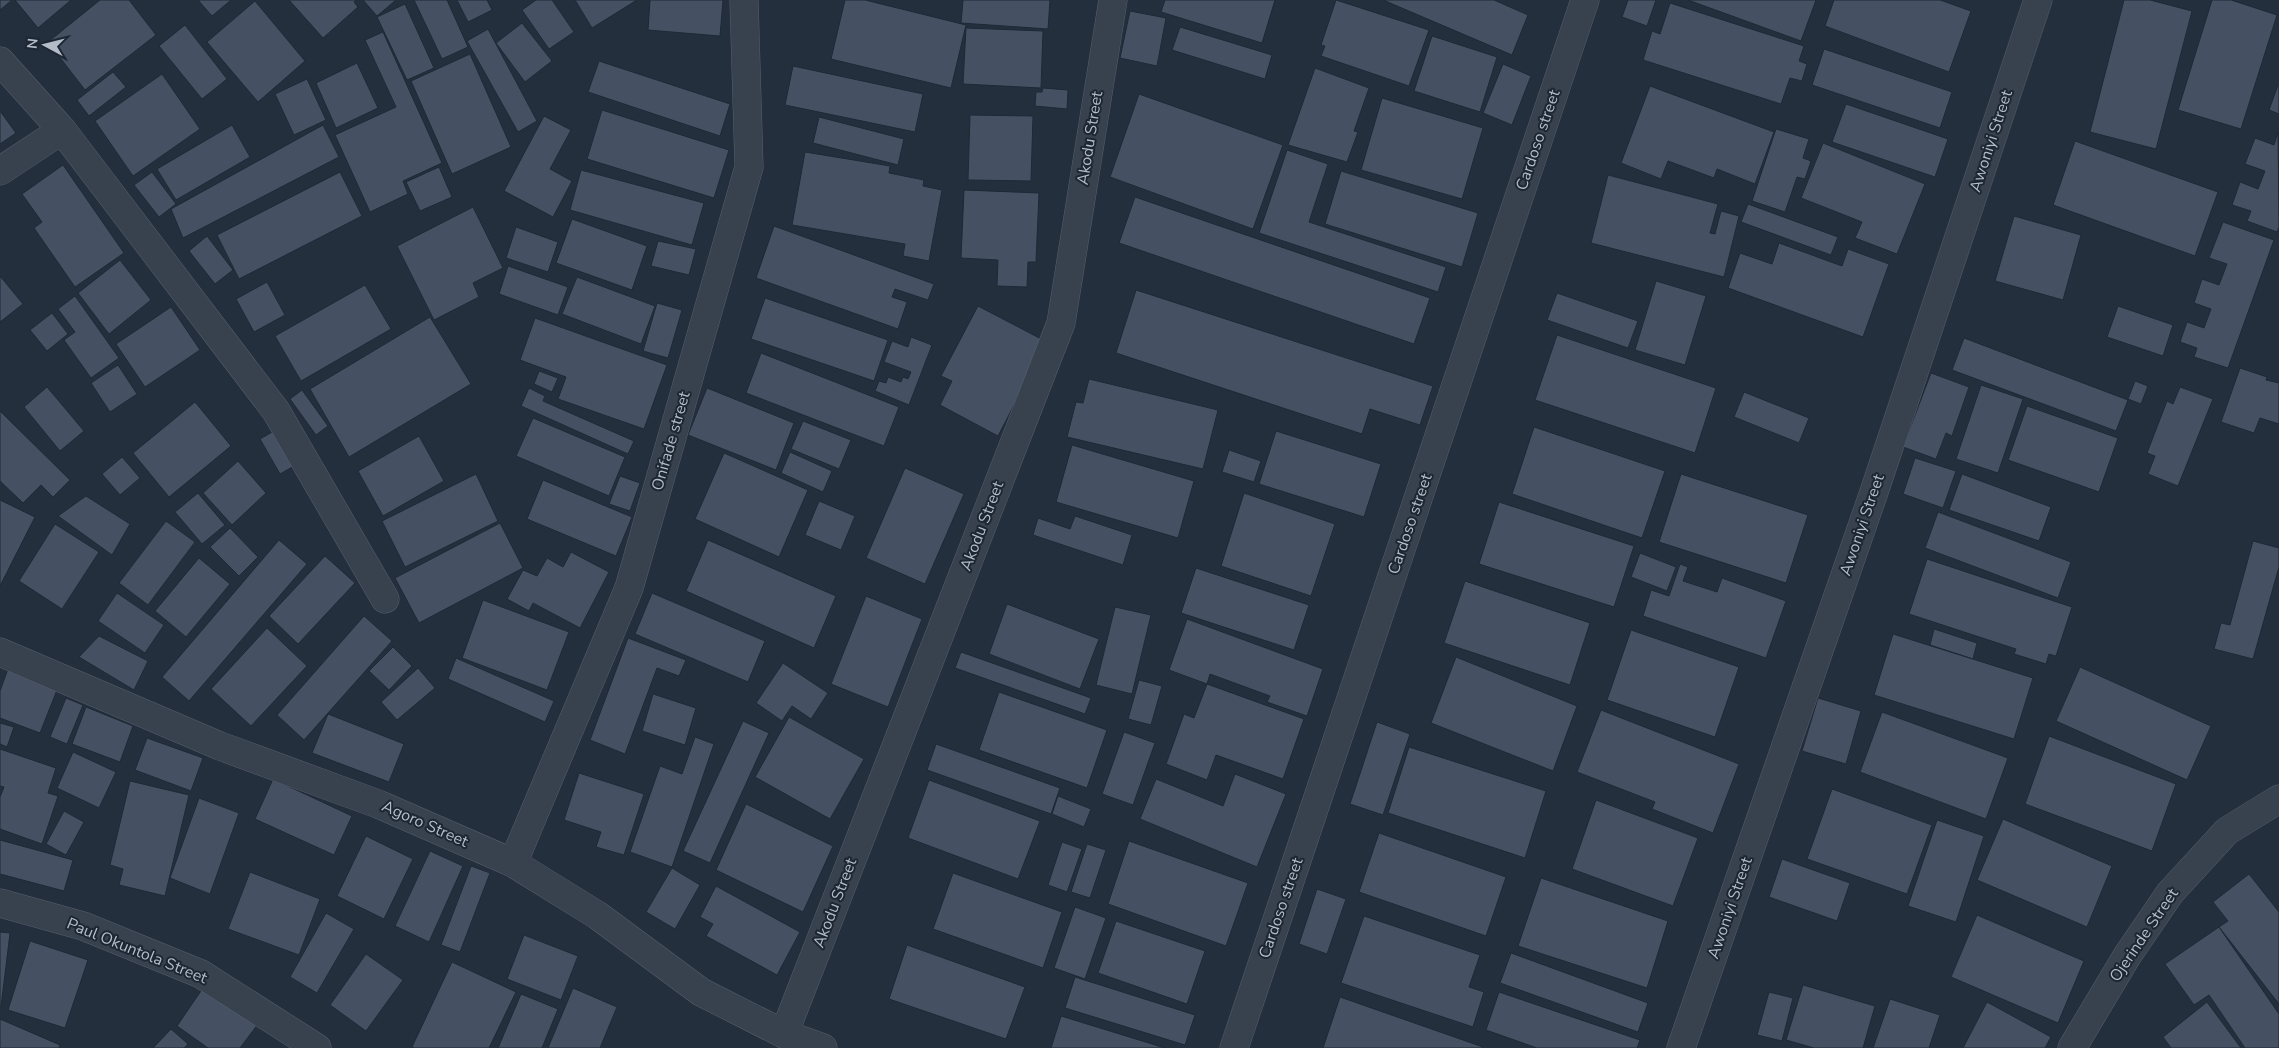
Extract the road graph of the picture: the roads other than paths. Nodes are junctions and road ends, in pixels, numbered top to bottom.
1 (744, 0) edge
2 (1113, 0) edge
3 (1585, 0) edge
4 (2038, 0) edge
5 (0, 61) edge
6 (62, 130) junction
7 (0, 171) edge
8 (385, 600) dead end
9 (0, 652) edge
10 (2279, 799) edge
11 (513, 863) junction
12 (0, 903) edge
13 (784, 1034) junction
14 (309, 1046) edge
15 (822, 1048) edge
16 (1234, 1048) edge
17 (1681, 1048) edge
18 (2072, 1048) edge

1 - 11 street, Onifade street
2 - 13 street, Akodu Street
3 - 16 street, Cardoso street
4 - 17 street, Awoniyi Street
5 - 6 street
6 - 7 street
6 - 8 street
9 - 11 street, Agoro Street
10 - 18 street, Ojerinde Street
11 - 13 street, Agoro Street
12 - 14 street, Paul Okuntola Street
13 - 15 street, Agoro Street

